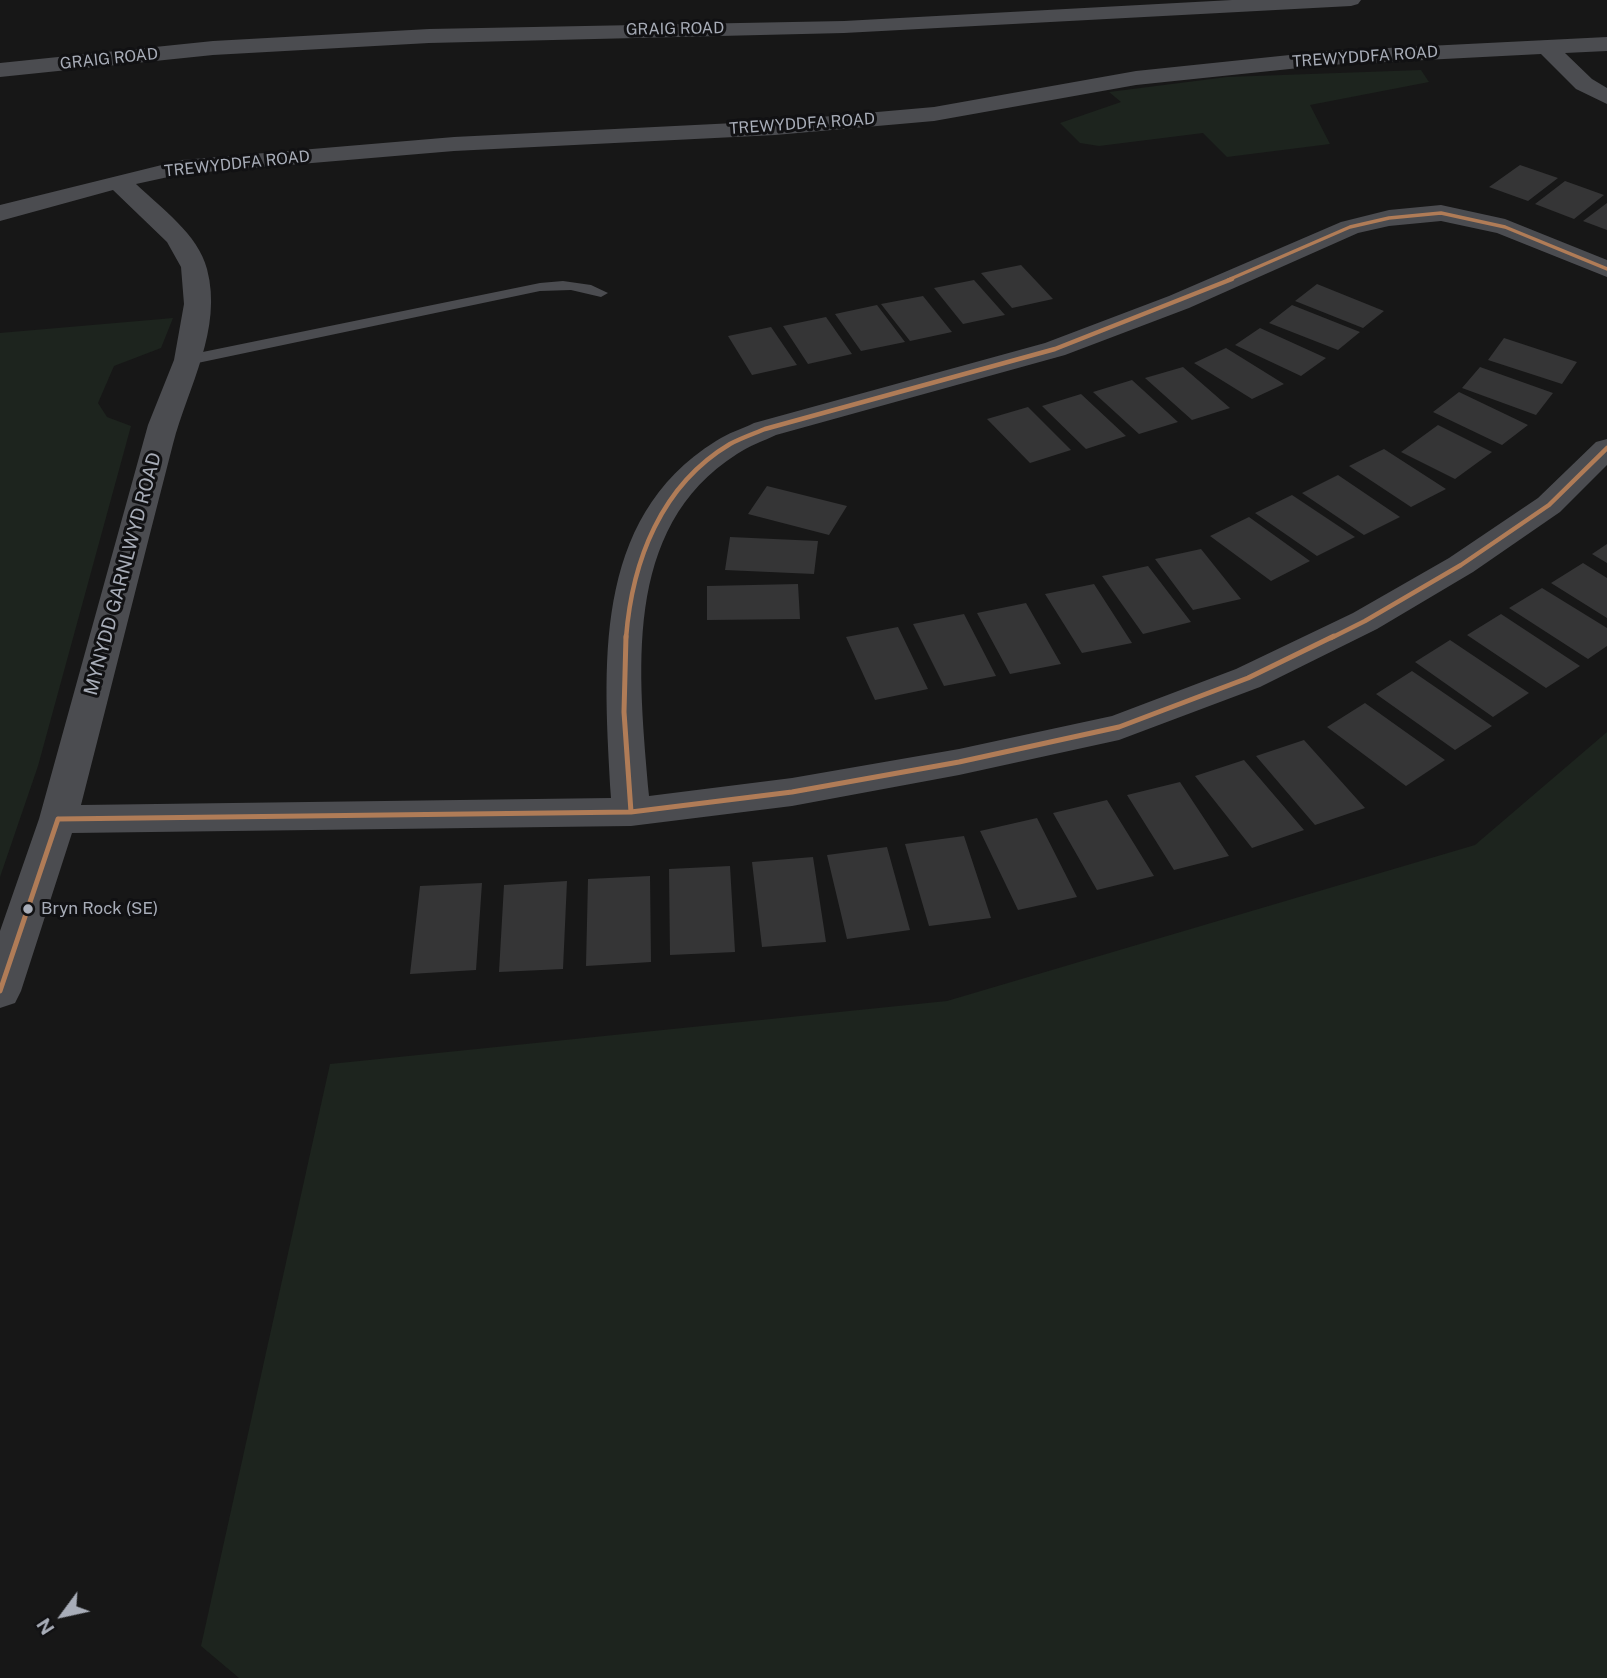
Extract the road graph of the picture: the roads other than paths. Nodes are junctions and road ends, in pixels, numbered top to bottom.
1 (1351, 0) edge
2 (1607, 44) edge
3 (1546, 47) junction
4 (0, 69) edge
5 (1607, 97) edge
6 (118, 181) junction
7 (0, 213) edge
8 (1607, 269) edge
9 (601, 293) dead end
10 (188, 360) junction
11 (1607, 448) edge
12 (631, 812) junction
13 (58, 819) junction
14 (0, 991) edge

1 - 4 street, GRAIG ROAD
2 - 3 street, TREWYDDFA ROAD
3 - 5 street
3 - 6 street, TREWYDDFA ROAD
6 - 7 street, TREWYDDFA ROAD
6 - 10 street, MYNYDD GARNLWYD ROAD
8 - 12 street
9 - 10 lane
10 - 13 street, MYNYDD GARNLWYD ROAD
11 - 12 street
12 - 13 street
13 - 14 street, MYNYDD GARNLWYD ROAD

